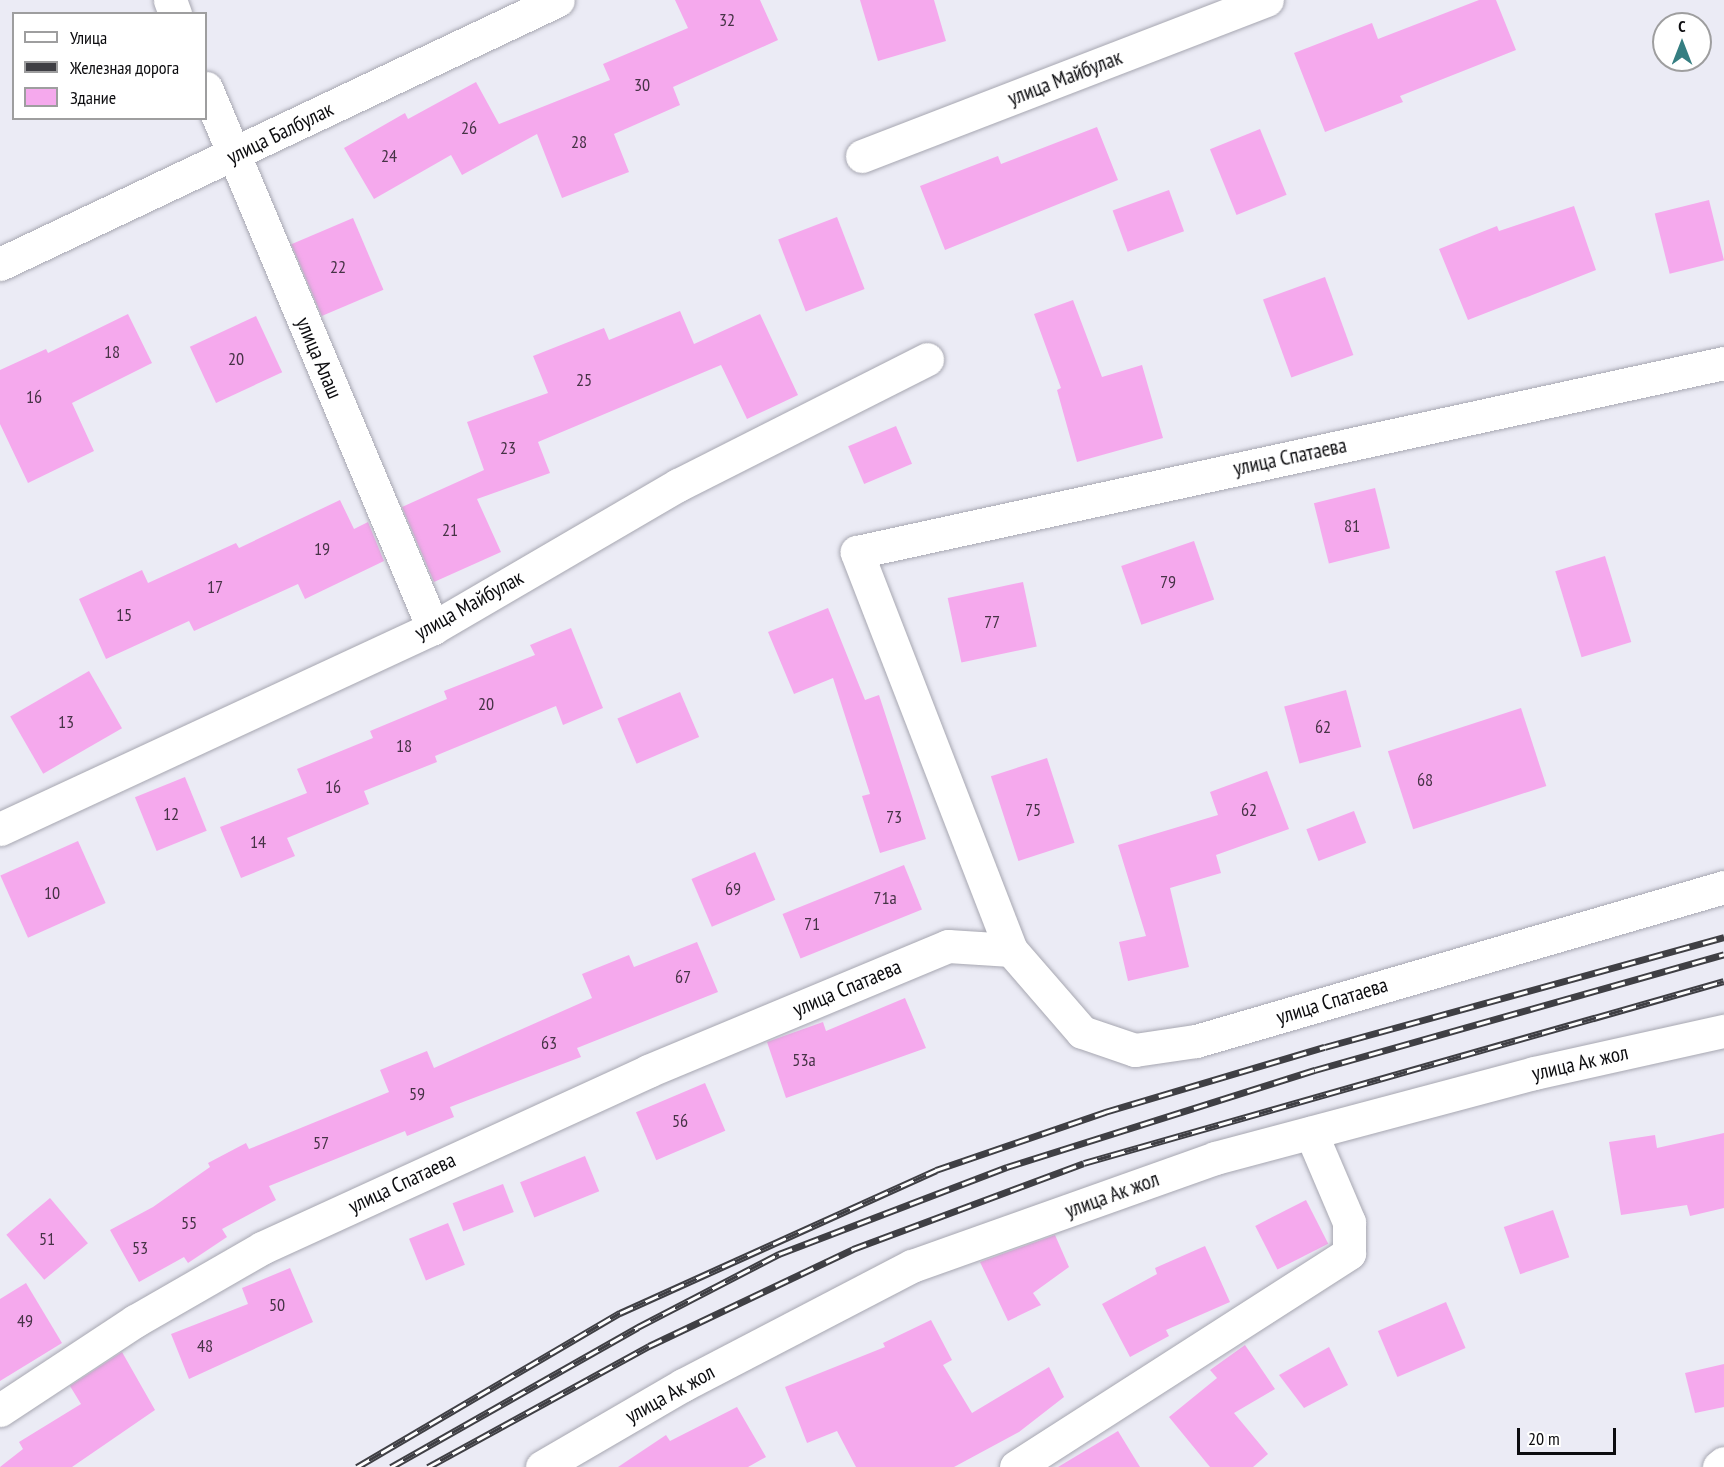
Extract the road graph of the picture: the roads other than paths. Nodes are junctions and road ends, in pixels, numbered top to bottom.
1 (558, 0) edge
2 (1267, 0) edge
3 (207, 91) edge
4 (233, 156) junction
5 (862, 156) dead end
6 (0, 264) edge
7 (927, 359) dead end
8 (1724, 363) edge
9 (433, 628) junction
10 (0, 829) edge
11 (1724, 886) edge
12 (1011, 950) junction
13 (1724, 1031) edge
14 (1311, 1133) junction
15 (0, 1410) edge
16 (1724, 1463) edge
17 (542, 1467) edge
18 (1016, 1467) edge
19 (1719, 1467) edge

1 - 4 street, улица Балбулак
2 - 5 street, улица Майбулак
3 - 4 street, улица Алаш
4 - 6 street, улица Балбулак
4 - 9 street, улица Алаш
7 - 9 street, улица Майбулак
8 - 12 street, улица Спатаева
9 - 10 street, улица Майбулак
11 - 12 street, улица Спатаева
12 - 15 street, улица Спатаева
13 - 14 street, улица Ак жол
14 - 17 street, улица Ак жол
14 - 18 street
16 - 19 street

